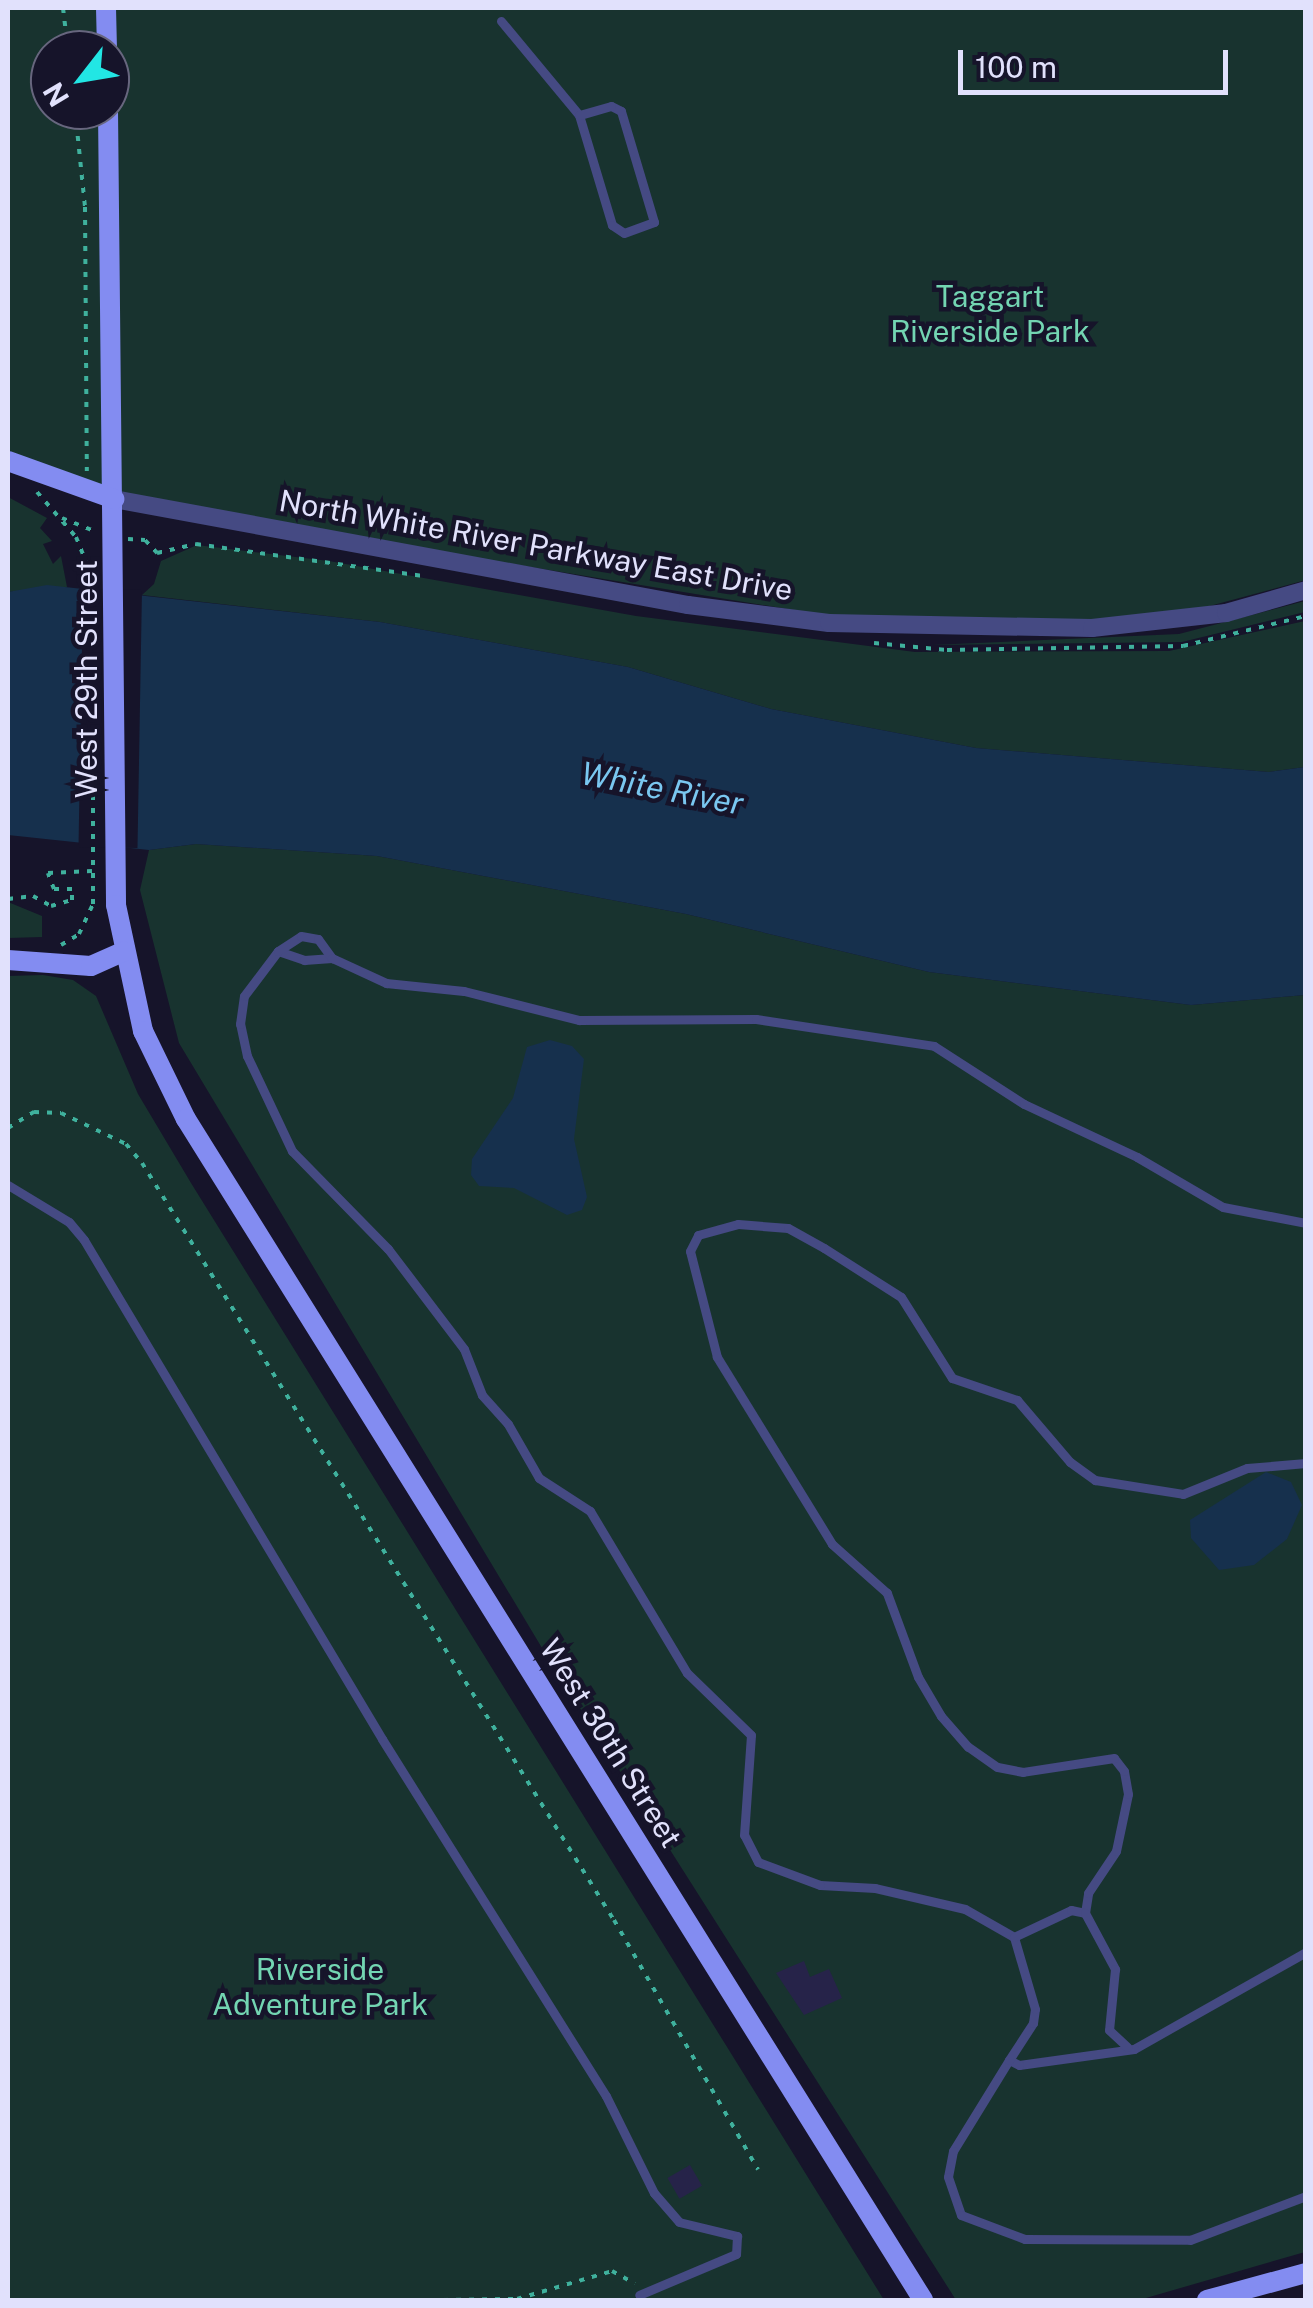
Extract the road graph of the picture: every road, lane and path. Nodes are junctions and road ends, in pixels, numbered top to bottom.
1 (500, 21) dead end
2 (580, 114) junction
3 (78, 130) edge
4 (108, 130) edge
5 (8, 460) edge
6 (86, 478) dead end
7 (33, 488) dead end
8 (114, 499) junction
9 (94, 583) dead end
10 (1306, 590) edge
11 (93, 662) dead end
12 (92, 871) junction
13 (8, 899) edge
14 (58, 948) dead end
15 (124, 951) junction
16 (278, 951) junction
17 (332, 958) junction
18 (8, 960) edge
19 (8, 1128) edge
20 (8, 1185) edge
21 (248, 1216) joint
22 (1306, 1223) edge
23 (1306, 1463) edge
24 (1088, 1893) junction
25 (1071, 1910) junction
26 (1085, 1913) junction
27 (1014, 1937) junction
28 (1306, 1952) edge
29 (1115, 2048) junction
30 (1009, 2060) junction
31 (758, 2169) dead end
32 (1306, 2196) edge
33 (1306, 2274) edge
34 (639, 2295) joint
35 (443, 2300) edge
36 (923, 2300) edge
37 (1207, 2300) edge

1 - 2 lane
2 - 2 lane
3 - 6 path
4 - 8 main road, West 29th Street
5 - 8 main road
7 - 9 path
8 - 10 street, North White River Parkway East Drive
8 - 15 main road, West 29th Street
11 - 12 path
12 - 13 path
12 - 14 path
15 - 18 main road
15 - 21 main road, West 29th Street
16 - 17 lane
16 - 17 lane
16 - 27 lane
17 - 22 lane
19 - 31 path
20 - 34 lane
21 - 36 main road, West 30th Street
23 - 24 lane
24 - 25 lane
24 - 26 lane
25 - 26 lane
25 - 27 lane
26 - 29 lane
27 - 30 lane
28 - 29 lane
29 - 30 lane
30 - 32 lane
33 - 37 main road
34 - 35 path

